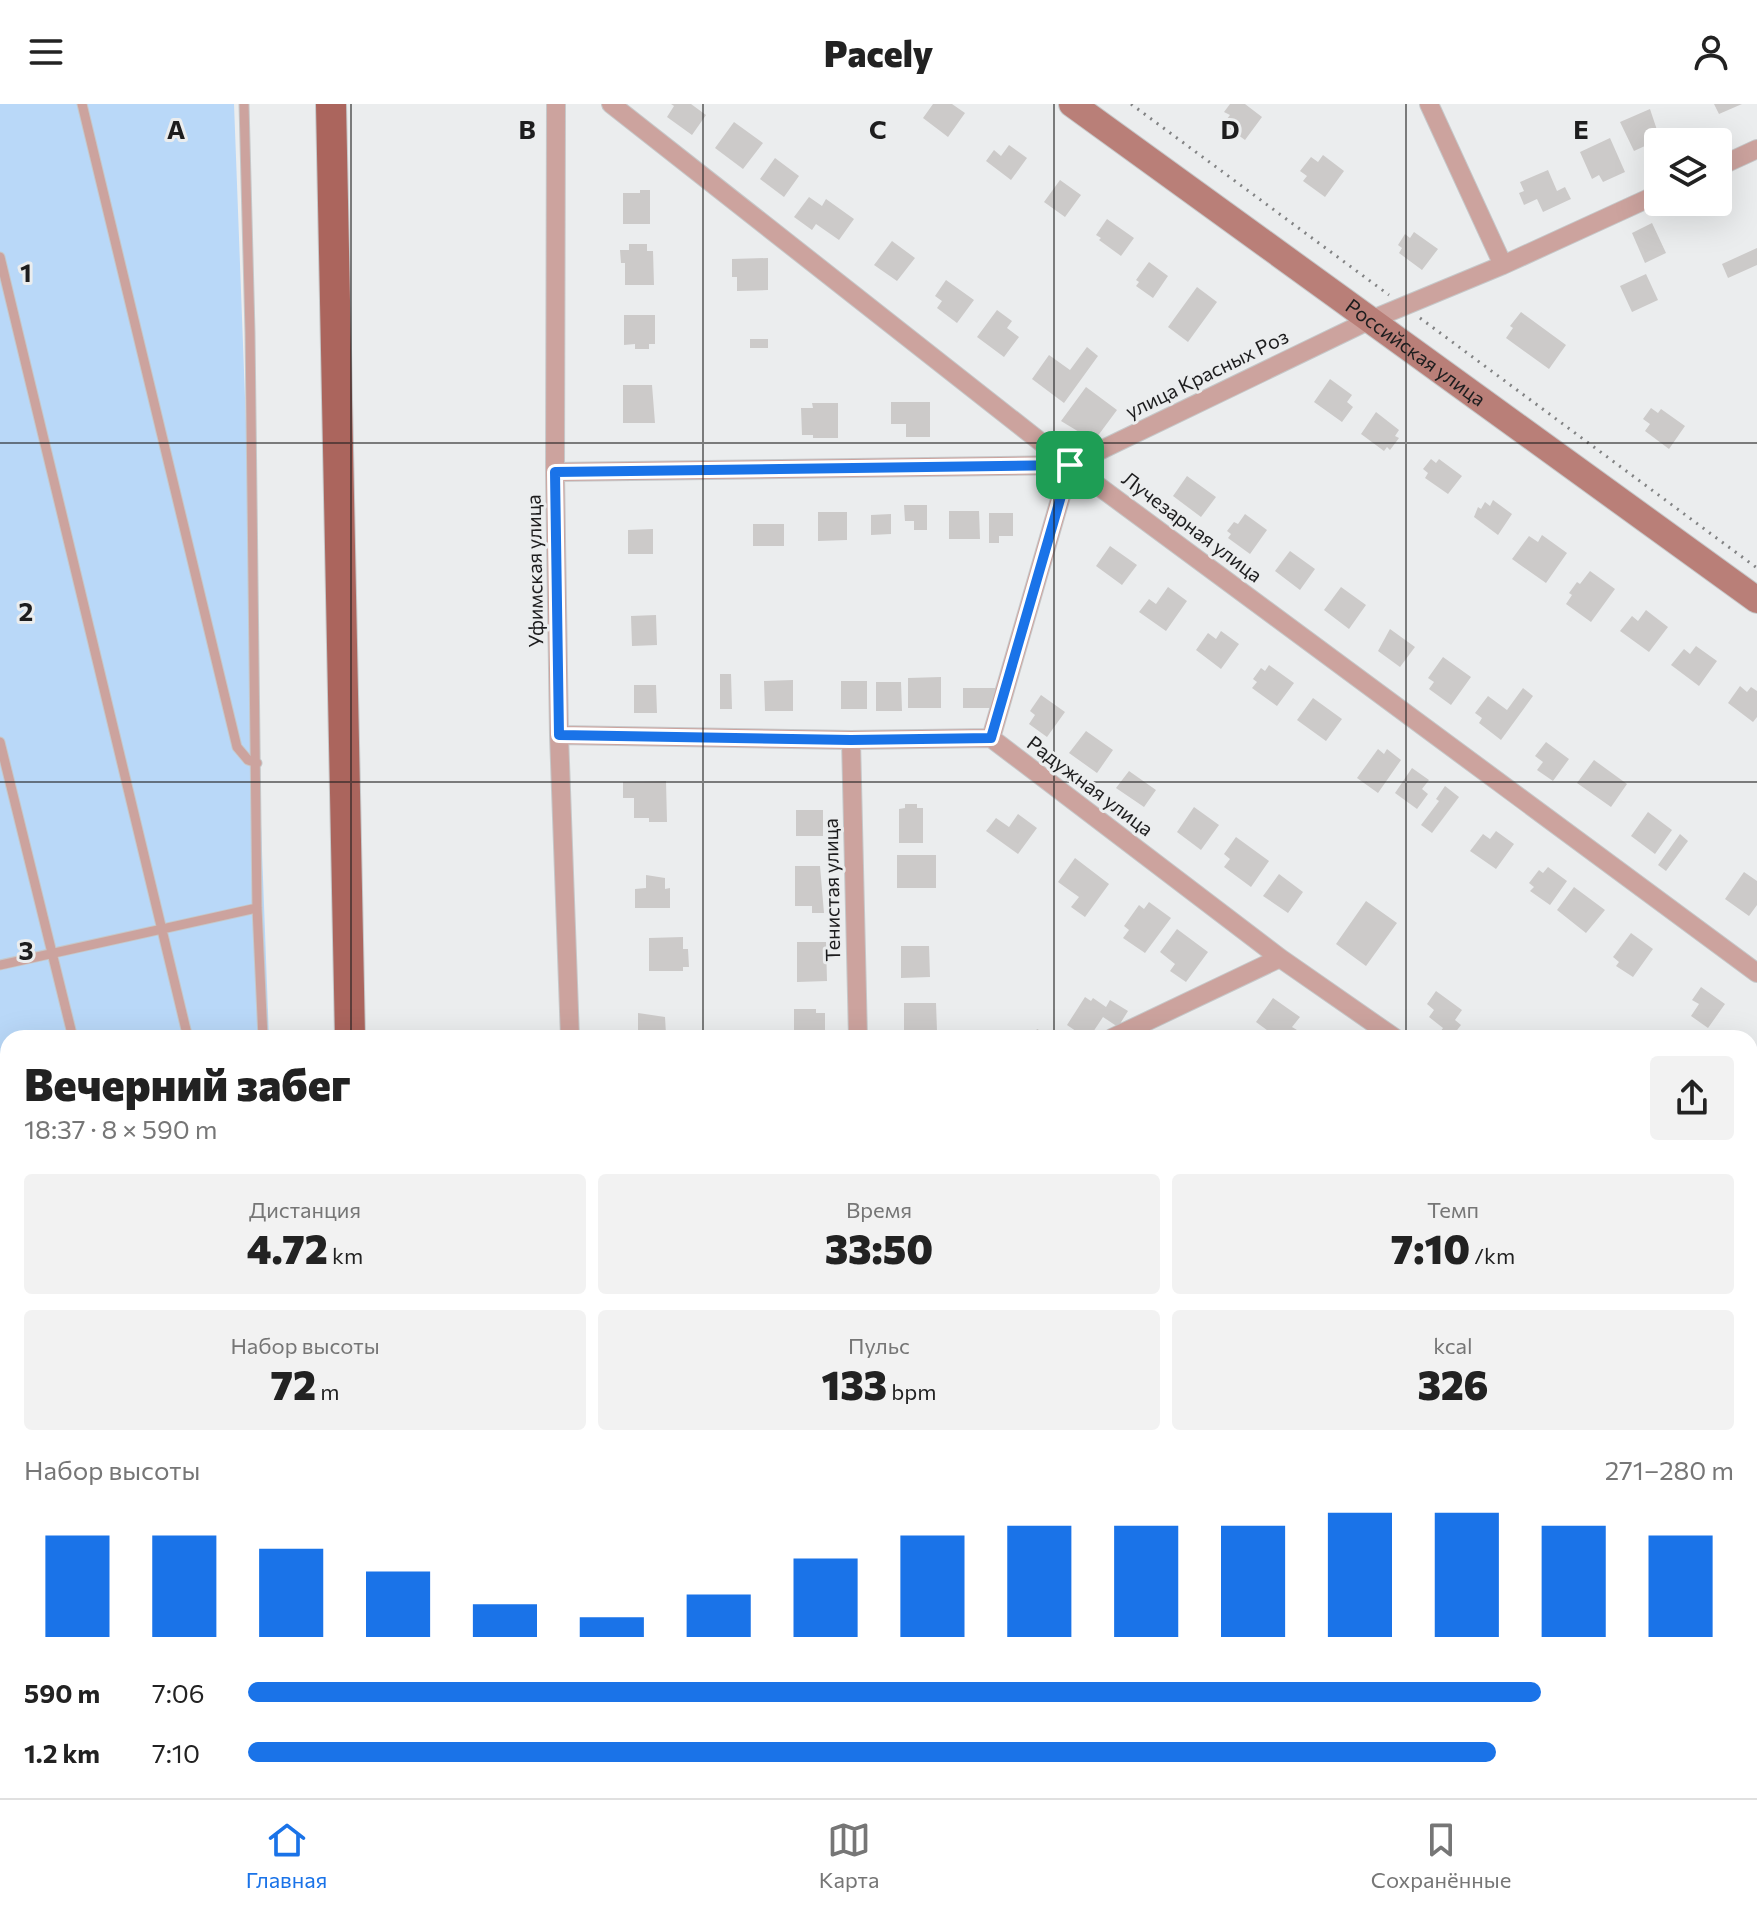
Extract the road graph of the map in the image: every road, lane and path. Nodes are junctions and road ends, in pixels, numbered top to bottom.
1 (82, 104) edge
2 (244, 104) edge
3 (331, 104) edge
4 (556, 104) edge
5 (611, 104) edge
6 (1072, 104) edge
7 (1131, 104) edge
8 (1429, 104) edge
9 (1757, 149) edge
10 (1732, 161) edge
11 (1644, 200) edge
12 (0, 257) edge
13 (1503, 265) junction
14 (1404, 306) junction
15 (1368, 321) junction
16 (1070, 465) junction
17 (555, 472) junction
18 (1757, 568) edge
19 (1757, 600) edge
20 (559, 735) junction
21 (991, 738) junction
22 (851, 740) junction
23 (0, 742) edge
24 (257, 763) junction
25 (257, 908) junction
26 (163, 927) junction
27 (54, 953) junction
28 (1280, 958) junction
29 (0, 965) edge
30 (1757, 973) edge
31 (71, 1030) edge
32 (186, 1030) edge
33 (263, 1030) edge
34 (350, 1030) edge
35 (570, 1030) edge
36 (858, 1030) edge
37 (1129, 1030) edge
38 (1384, 1030) edge

1 - 24 lane
2 - 24 lane
3 - 34 main road
4 - 17 street, Уфимская улица
5 - 16 street, Лучезарная улица
6 - 15 main road, Российская улица
7 - 14 path
8 - 13 street
9 - 10 street
11 - 13 street, улица Красных Роз
12 - 26 lane
13 - 14 street, улица Красных Роз
14 - 15 street, улица Красных Роз
14 - 18 path
15 - 16 street, улица Красных Роз
15 - 19 main road, Российская улица
16 - 17 street, улица Красных Роз
16 - 21 street
16 - 30 street, Лучезарная улица
17 - 20 street, Уфимская улица
20 - 22 street
20 - 35 street, Уфимская улица
21 - 22 street
21 - 28 street, Радужная улица
22 - 36 street, Тенистая улица
23 - 27 lane
24 - 25 lane
25 - 26 lane
25 - 33 lane
26 - 27 lane
26 - 32 lane
27 - 29 lane
27 - 31 lane
28 - 37 street
28 - 38 street, Радужная улица

